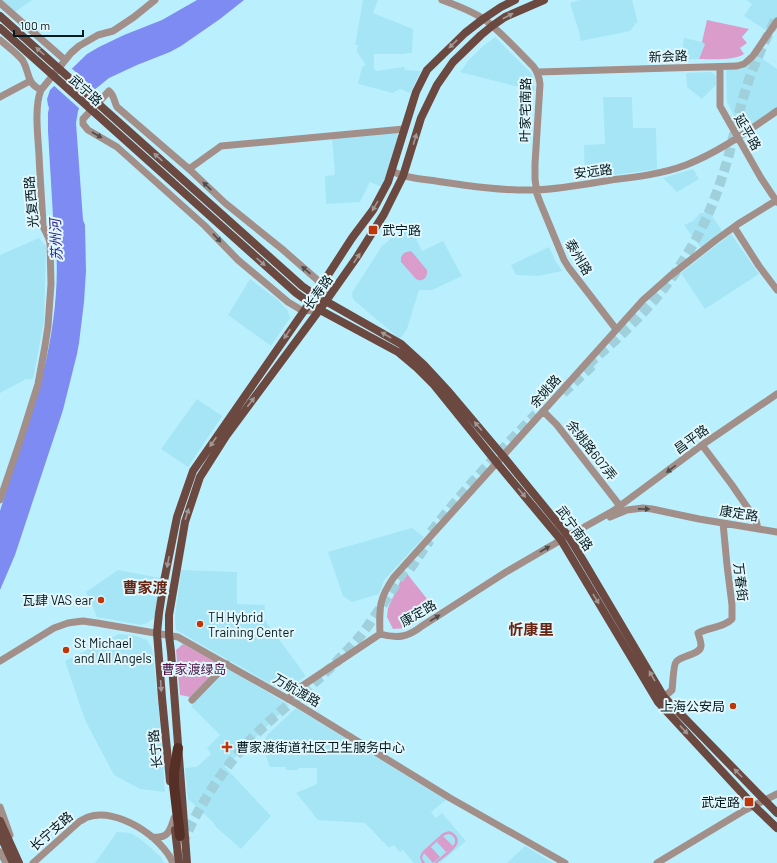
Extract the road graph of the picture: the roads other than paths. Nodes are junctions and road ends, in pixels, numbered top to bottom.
1 (155, 0) edge
2 (442, 0) edge
3 (515, 0) edge
4 (544, 0) edge
5 (0, 3) edge
6 (0, 16) edge
7 (483, 19) junction
8 (777, 21) edge
9 (492, 26) junction
10 (0, 28) edge
11 (0, 40) edge
12 (65, 60) junction
13 (720, 67) junction
14 (538, 72) junction
15 (30, 81) junction
16 (41, 90) junction
17 (0, 97) edge
18 (777, 111) edge
19 (404, 129) junction
20 (738, 138) junction
21 (189, 169) junction
22 (397, 174) junction
23 (536, 190) junction
24 (777, 201) edge
25 (734, 227) junction
26 (322, 284) junction
27 (777, 290) edge
28 (315, 295) junction
29 (326, 301) junction
30 (309, 302) junction
31 (320, 310) junction
32 (303, 311) junction
33 (616, 329) junction
34 (777, 394) edge
35 (543, 412) junction
36 (702, 445) junction
37 (503, 456) junction
38 (497, 463) junction
39 (0, 500) edge
40 (620, 506) junction
41 (723, 523) junction
42 (758, 529) junction
43 (777, 532) edge
44 (566, 538) junction
45 (157, 633) junction
46 (380, 634) junction
47 (168, 635) junction
48 (0, 661) edge
49 (228, 664) junction
50 (664, 697) junction
51 (288, 699) junction
52 (192, 700) dead end
53 (178, 748) junction
54 (777, 794) edge
55 (765, 801) junction
56 (754, 806) junction
57 (0, 807) edge
58 (777, 813) edge
59 (174, 818) junction
60 (0, 821) edge
61 (777, 828) edge
62 (0, 835) edge
63 (180, 836) dead end
64 (151, 837) junction
65 (0, 852) edge
66 (16, 854) dead end
67 (6, 863) edge
68 (13, 863) edge
69 (19, 863) edge
70 (33, 863) edge
71 (174, 863) edge
72 (179, 863) edge
73 (187, 863) edge
74 (565, 863) edge
75 (657, 863) edge

1 - 12 street, 光复西路
2 - 7 street, 叶家宅南路
3 - 7 main road, 长寿路
9 -> 4 main road, 长寿路
5 - 12 street
28 -> 6 main road, 武宁路
7 - 9 street, 叶家宅南路
7 -> 19 main road, 长寿路
8 - 13 street, 新会路
9 - 14 street, 叶家宅南路
22 -> 9 main road, 长寿路
10 -> 30 main road, 武宁路
11 - 15 street
12 - 16 street, 光复西路
13 - 14 street, 新会路
13 - 20 street, 延平路
14 - 23 street, 叶家宅南路
15 - 16 street
15 - 17 street
16 - 39 street, 光复西路
18 - 20 street, 安远路
19 - 21 street
19 - 22 main road, 长寿路
20 - 23 street, 安远路
20 - 24 street, 延平路
26 -> 21 street
21 -> 32 street
22 - 23 street, 安远路
22 -> 26 main road, 长寿路
29 -> 22 main road, 长寿路
23 - 33 street, 泰州路
24 - 25 street, 余姚路
25 - 27 street
25 - 33 street, 余姚路
26 - 28 main road, 长寿路
26 - 29 street
28 - 29 main road, 武宁南路
28 - 30 main road, 长寿路
29 - 31 main road, 长寿路
37 -> 29 main road, 武宁南路
30 - 31 main road, 武宁路
30 - 32 main road, 长寿路
31 - 32 street
31 - 38 main road, 武宁南路
47 -> 31 main road, 长寿路
32 -> 45 main road, 长寿路
33 - 35 street, 余姚路
34 - 36 street, 昌平路
35 - 37 street, 余姚路
35 - 40 street, 余姚路607弄
36 -> 40 street, 昌平路
36 - 42 street
37 - 38 street, 余姚路
37 - 44 main road, 武宁南路
38 -> 44 main road, 武宁南路
38 - 46 street, 余姚路
40 - 44 street, 康定路
41 - 42 street, 康定路
44 -> 41 street, 康定路
41 - 50 street, 万春街
42 - 43 street, 康定路
46 -> 44 street, 康定路
50 -> 44 main road, 武宁南路
44 -> 56 main road, 武宁南路
45 - 47 street, 万航渡路
45 - 48 street, 万航渡路
45 -> 59 main road, 长宁路
46 - 51 street
47 - 49 street, 万航渡路
47 - 53 main road, 长宁路
49 - 51 street, 万航渡路
49 - 52 street
55 -> 50 main road, 武宁南路
51 - 74 street, 万航渡路
53 - 63 highway
53 - 73 main road, 长宁路
54 - 55 street
55 - 56 street
55 - 58 main road, 武宁南路
56 - 61 main road, 武宁南路
56 - 75 street
57 - 66 street
59 - 64 street
59 - 72 main road, 长宁路
60 - 69 main road
62 - 68 main road
64 - 70 street, 长宁支路
64 - 71 street, 长宁支路
65 - 67 street

